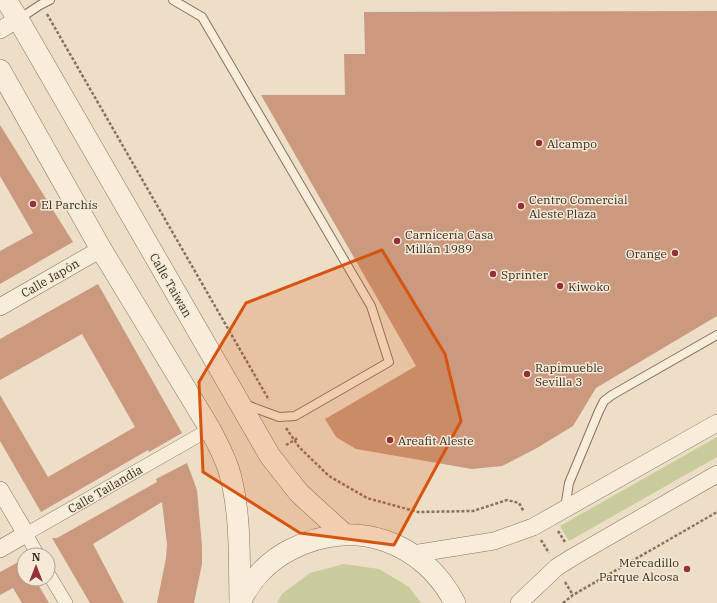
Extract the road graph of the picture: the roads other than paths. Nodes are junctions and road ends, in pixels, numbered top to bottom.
1 (6, 0) edge
2 (50, 0) edge
3 (173, 0) edge
4 (18, 19) junction
5 (0, 30) edge
6 (0, 70) edge
7 (101, 249) junction
8 (0, 307) edge
9 (717, 335) edge
10 (238, 402) junction
11 (717, 423) edge
12 (210, 429) junction
13 (717, 474) edge
14 (0, 490) edge
15 (565, 509) junction
16 (26, 534) junction
17 (344, 534) junction
18 (33, 547) edge
19 (0, 549) edge
20 (413, 554) junction
21 (56, 586) edge
22 (240, 602) edge
23 (66, 603) edge
24 (455, 603) edge
25 (519, 603) edge

1 - 4 street, Calle Taiwan
2 - 4 lane
3 - 10 lane
4 - 5 street
4 - 10 street, Calle Taiwan
6 - 7 street
7 - 8 street, Calle Japón
7 - 12 street
9 - 15 lane
10 - 17 street, Calle Taiwan
11 - 15 street
12 - 16 street, Calle Tailandia
12 - 22 street
13 - 25 street
14 - 16 street
15 - 20 street
16 - 18 street
16 - 19 street, Calle Tailandia
17 - 20 street
17 - 22 street
20 - 24 street
21 - 23 street

